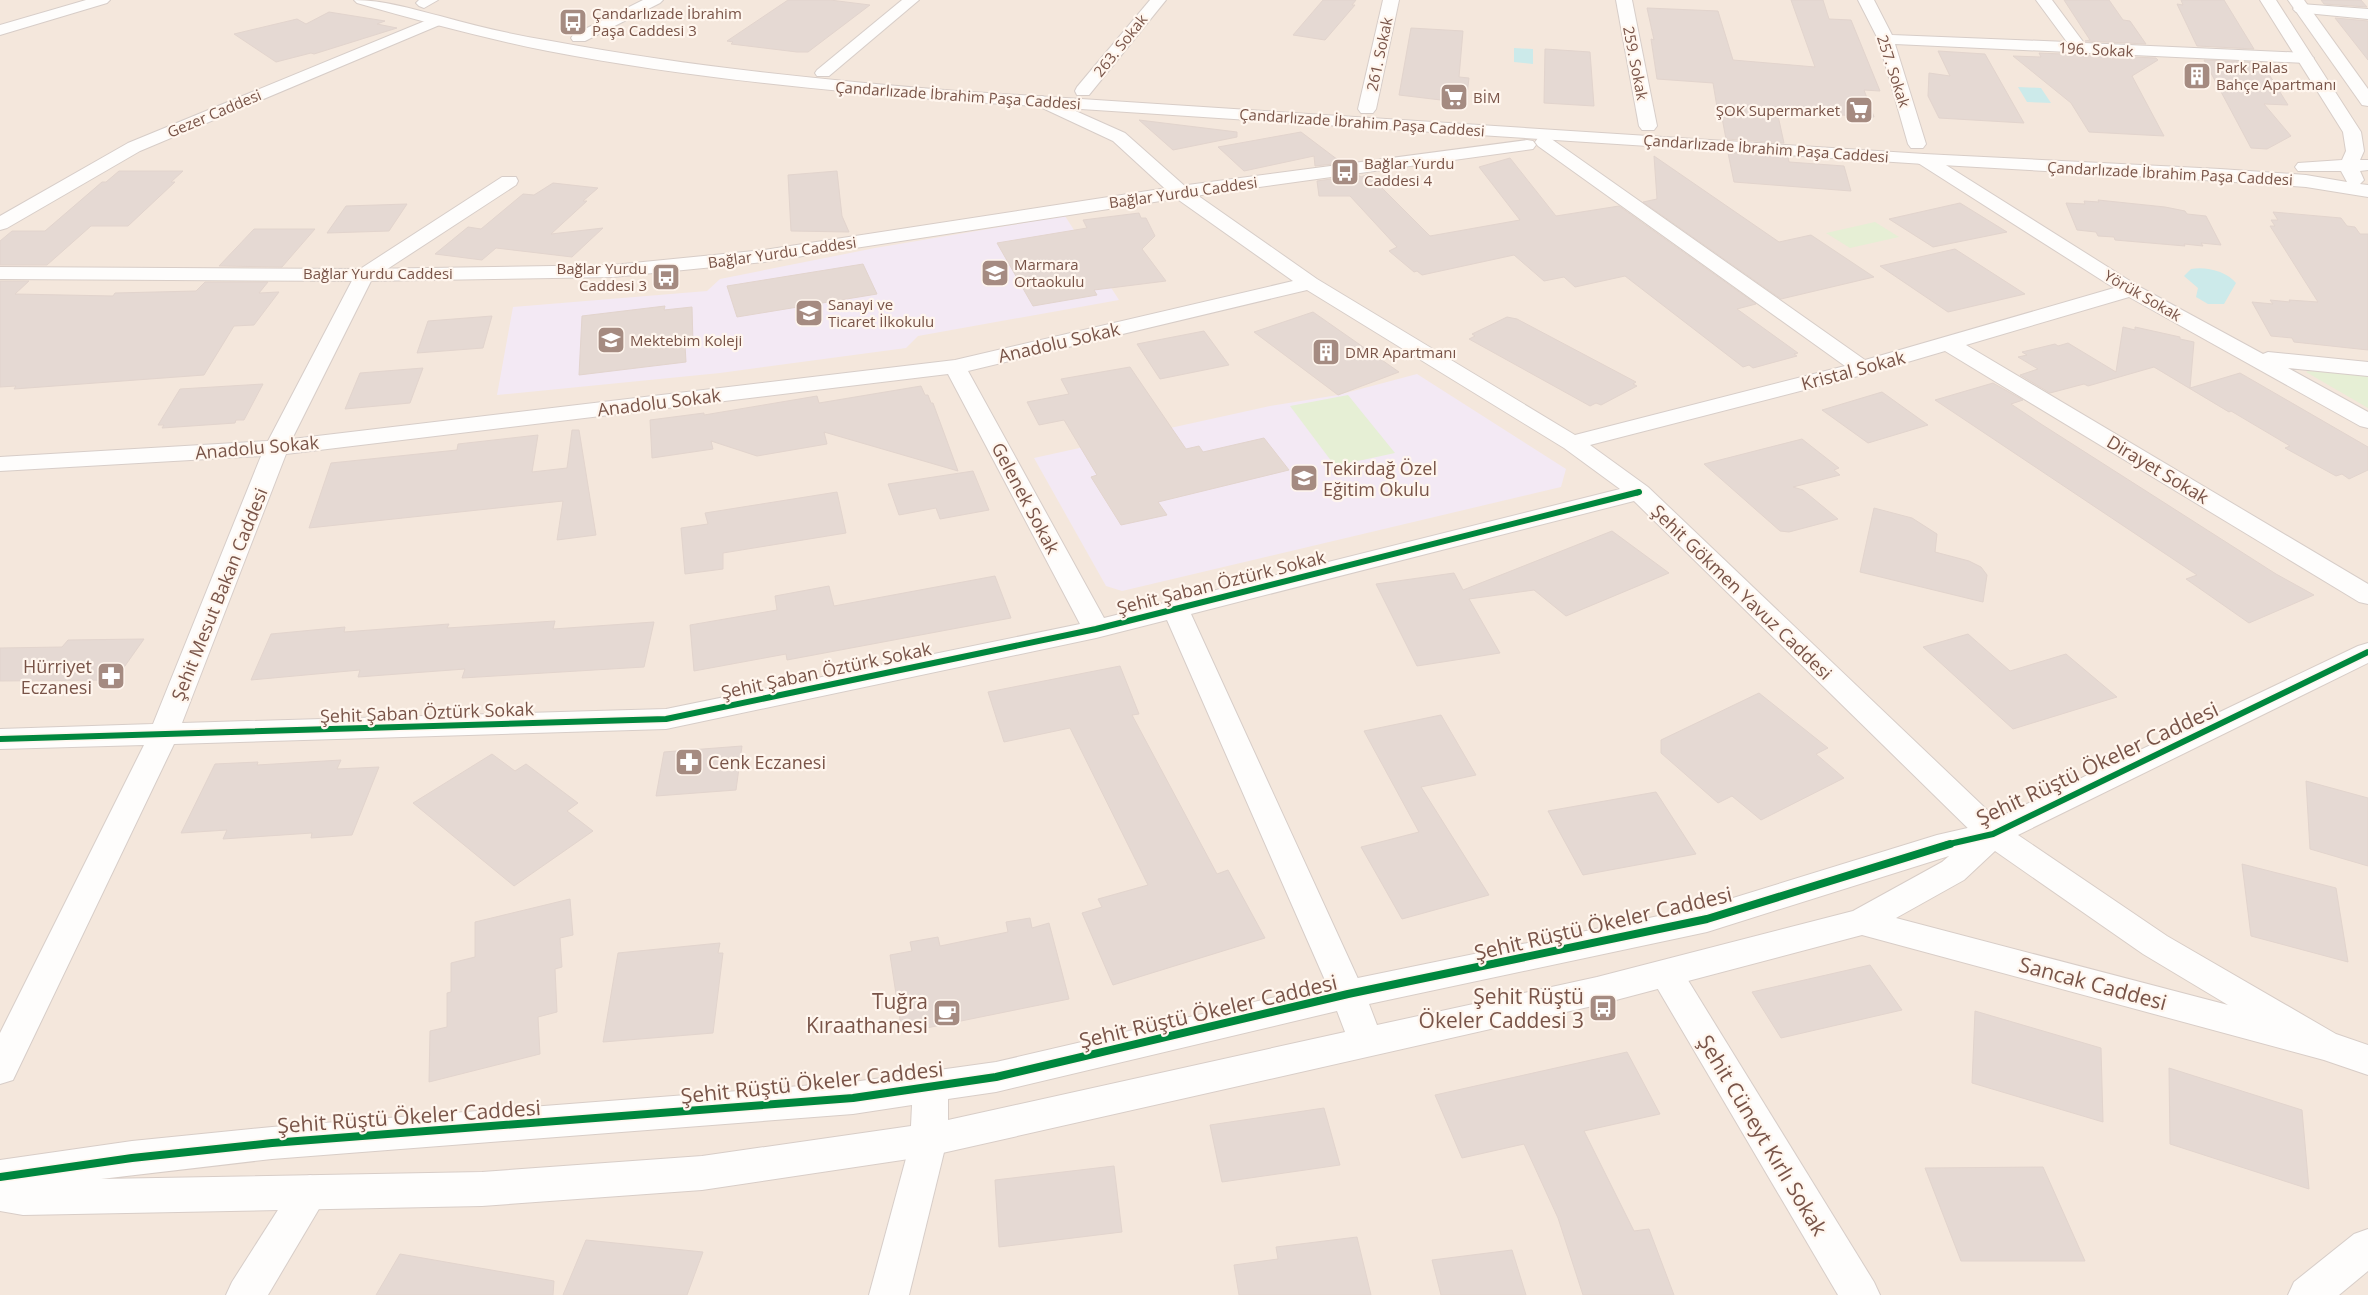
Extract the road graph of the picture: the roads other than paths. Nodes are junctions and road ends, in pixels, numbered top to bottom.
1 (102, 0) edge
2 (362, 0) edge
3 (655, 0) edge
4 (911, 0) edge
5 (1158, 0) edge
6 (1391, 0) edge
7 (1624, 0) edge
8 (1866, 0) edge
9 (2044, 0) edge
10 (2268, 0) edge
11 (422, 1) edge
12 (2298, 4) edge
13 (2368, 14) edge
14 (437, 21) junction
15 (0, 30) edge
16 (580, 38) junction
17 (1886, 39) junction
18 (2079, 48) junction
19 (2306, 58) junction
20 (823, 73) junction
21 (1083, 91) junction
22 (1042, 101) junction
23 (2368, 101) edge
24 (1368, 109) junction
25 (1648, 126) junction
26 (1550, 138) junction
27 (1921, 152) junction
28 (2368, 165) edge
29 (2348, 166) junction
30 (510, 181) dead end
31 (2368, 190) edge
32 (1180, 192) junction
33 (0, 224) edge
34 (0, 273) edge
35 (364, 275) junction
36 (1310, 283) junction
37 (2132, 290) junction
38 (1948, 343) junction
39 (2256, 358) junction
40 (955, 367) junction
41 (1862, 368) junction
42 (2368, 369) edge
43 (2368, 421) edge
44 (1572, 443) junction
45 (276, 448) junction
46 (0, 464) edge
47 (1640, 492) junction
48 (2368, 596) edge
49 (1176, 610) junction
50 (1096, 629) junction
51 (2368, 652) edge
52 (163, 736) junction
53 (0, 739) edge
54 (1993, 834) junction
55 (1862, 922) junction
56 (1666, 974) junction
57 (1348, 994) junction
58 (1366, 1043) junction
59 (2324, 1045) junction
60 (2368, 1060) edge
61 (0, 1069) edge
62 (930, 1088) junction
63 (929, 1140) junction
64 (0, 1177) edge
65 (310, 1192) junction
66 (0, 1194) edge
67 (2368, 1247) edge
68 (246, 1295) edge
69 (889, 1295) edge
70 (1860, 1295) edge
71 (2308, 1295) edge

1 - 15 street
2 - 14 street, Çandarlızade İbrahim Paşa Caddesi
3 - 16 street
4 - 20 street
5 - 21 street, 263. Sokak
6 - 24 street, 261. Sokak
7 - 25 street, 259. Sokak
8 - 17 street, 257. Sokak
9 - 18 street
10 - 19 street
11 - 16 street, Çandarlızade İbrahim Paşa Caddesi
12 - 13 street
12 - 23 street
14 - 22 street, Çandarlızade İbrahim Paşa Caddesi
14 - 33 street, Gezer Caddesi
16 - 20 street, Çandarlızade İbrahim Paşa Caddesi
17 - 18 street, 196. Sokak
17 - 27 street, 257. Sokak
18 - 19 street, 196. Sokak
19 - 29 street
20 - 21 street, Çandarlızade İbrahim Paşa Caddesi
21 - 24 street, Çandarlızade İbrahim Paşa Caddesi
22 - 26 street, Çandarlızade İbrahim Paşa Caddesi
22 - 32 street, Şehit Gökmen Yavuz Caddesi
24 - 25 street, Çandarlızade İbrahim Paşa Caddesi
25 - 27 street, Çandarlızade İbrahim Paşa Caddesi
26 - 27 street, Çandarlızade İbrahim Paşa Caddesi
26 - 32 street, Bağlar Yurdu Caddesi
26 - 41 street
27 - 29 street, Çandarlızade İbrahim Paşa Caddesi
27 - 31 street, Çandarlızade İbrahim Paşa Caddesi
27 - 37 street, Yörük Sokak
28 - 29 street, Çandarlızade İbrahim Paşa Caddesi
29 - 31 street
30 - 35 street
32 - 35 street, Bağlar Yurdu Caddesi
32 - 36 street, Şehit Gökmen Yavuz Caddesi
34 - 35 street, Bağlar Yurdu Caddesi
35 - 45 street, Şehit Mesut Bakan Caddesi
36 - 40 street, Anadolu Sokak
36 - 44 street, Şehit Gökmen Yavuz Caddesi
37 - 38 street, Kristal Sokak
37 - 39 street, Yörük Sokak
38 - 41 street, Kristal Sokak
38 - 48 street, Dirayet Sokak
39 - 42 street
39 - 43 street, Yörük Sokak
40 - 45 street, Anadolu Sokak
40 - 50 street, Gelenek Sokak
41 - 44 street, Kristal Sokak
44 - 47 street, Şehit Gökmen Yavuz Caddesi
45 - 46 street, Anadolu Sokak
45 - 52 street, Şehit Mesut Bakan Caddesi
47 - 49 street, Şehit Şaban Öztürk Sokak
47 - 54 street, Şehit Gökmen Yavuz Caddesi
49 - 50 street, Şehit Şaban Öztürk Sokak
49 - 57 street
50 - 52 street, Şehit Şaban Öztürk Sokak
51 - 54 street, Şehit Rüştü Ökeler Caddesi
52 - 53 street, Şehit Şaban Öztürk Sokak
52 - 61 street, Şehit Mesut Bakan Caddesi
54 - 55 street, Şehit Rüştü Ökeler Caddesi
54 - 57 street, Şehit Rüştü Ökeler Caddesi
54 - 59 street, Sancak Caddesi
55 - 56 street, Şehit Rüştü Ökeler Caddesi
55 - 59 street, Sancak Caddesi
56 - 58 street, Şehit Rüştü Ökeler Caddesi
56 - 70 street, Şehit Cüneyt Kırlı Sokak
57 - 58 street
57 - 62 street, Şehit Rüştü Ökeler Caddesi
58 - 63 street, Şehit Rüştü Ökeler Caddesi
59 - 60 street, Sancak Caddesi
62 - 63 street
62 - 64 street, Şehit Rüştü Ökeler Caddesi
63 - 65 street, Şehit Rüştü Ökeler Caddesi
63 - 69 street
65 - 66 street, Şehit Rüştü Ökeler Caddesi
65 - 68 street
67 - 71 street

